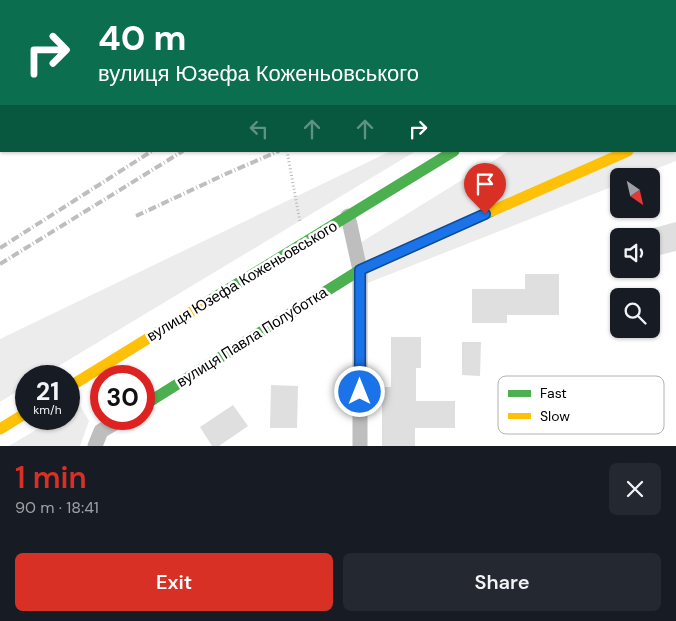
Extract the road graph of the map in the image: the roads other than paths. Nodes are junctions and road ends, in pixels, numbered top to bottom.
1 (452, 152) edge
2 (626, 152) edge
3 (348, 216) junction
4 (360, 270) junction
5 (80, 380) edge
6 (155, 398) edge
7 (15, 420) edge
8 (0, 429) edge
9 (103, 430) edge
10 (95, 446) edge
11 (360, 446) edge

1 - 3 street
2 - 4 street
3 - 4 street, вулиця Юзефа Коженьовського
3 - 5 street, вулиця Юзефа Коженьовського
4 - 6 street, вулиця Павла Полуботка
4 - 11 street, вулиця Юзефа Коженьовського
7 - 8 street
9 - 10 street

